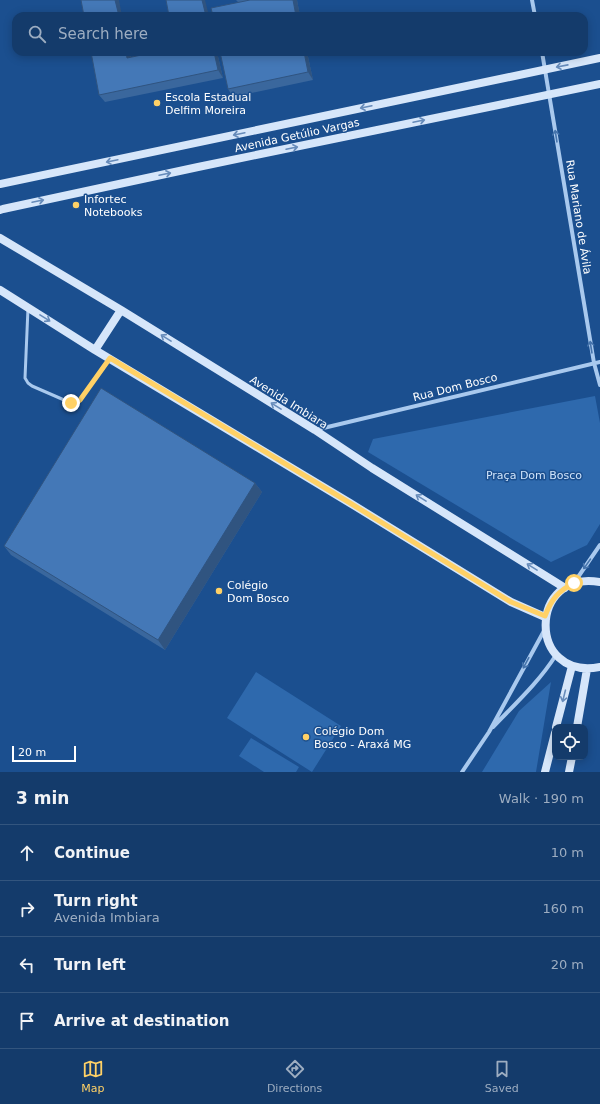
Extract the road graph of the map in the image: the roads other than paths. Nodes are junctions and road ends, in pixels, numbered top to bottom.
1 (532, 0) edge
2 (534, 12) edge
3 (543, 56) edge
4 (600, 58) edge
5 (545, 69) junction
6 (600, 84) edge
7 (549, 94) junction
8 (0, 184) edge
9 (0, 210) edge
10 (0, 238) edge
11 (0, 290) edge
12 (28, 307) junction
13 (120, 310) junction
14 (95, 350) junction
15 (110, 358) junction
16 (600, 362) edge
17 (594, 363) junction
18 (600, 385) edge
19 (315, 430) junction
20 (600, 545) edge
21 (600, 582) edge
22 (574, 583) junction
23 (565, 588) junction
24 (545, 616) junction
25 (545, 629) junction
26 (556, 655) junction
27 (572, 666) junction
28 (600, 667) edge
29 (587, 669) junction
30 (557, 724) edge
31 (578, 724) edge
32 (489, 732) junction
33 (552, 744) edge
34 (571, 760) edge
35 (462, 772) edge
36 (545, 772) edge
37 (569, 772) edge

1 - 2 street
3 - 5 street, Rua Mariano de Ávila
4 -> 5 main road, Avenida Getúlio Vargas
5 - 7 street, Rua Mariano de Ávila
5 -> 8 main road, Avenida Getúlio Vargas
6 - 7 main road, Avenida Getúlio Vargas
9 -> 7 main road, Avenida Getúlio Vargas
17 -> 7 street, Rua Mariano de Ávila
10 - 13 main road, Avenida Imbiara
11 - 12 main road
12 -> 14 main road
12 - 15 lane
13 - 14 main road
19 -> 13 main road, Avenida Imbiara
14 - 15 main road
15 - 24 main road
16 - 17 street, Rua Dom Bosco
17 - 18 street, Rua Mariano de Ávila
17 - 19 street, Rua Dom Bosco
23 -> 19 main road, Avenida Imbiara
20 -> 22 street
21 - 22 main road
22 - 23 main road
23 - 24 main road
24 - 25 main road
25 - 26 main road
25 -> 32 street
26 - 27 main road
26 - 32 street
27 - 29 main road
27 -> 30 main road
28 - 29 main road
29 - 31 main road
32 - 35 street
33 - 36 main road
34 - 37 main road

